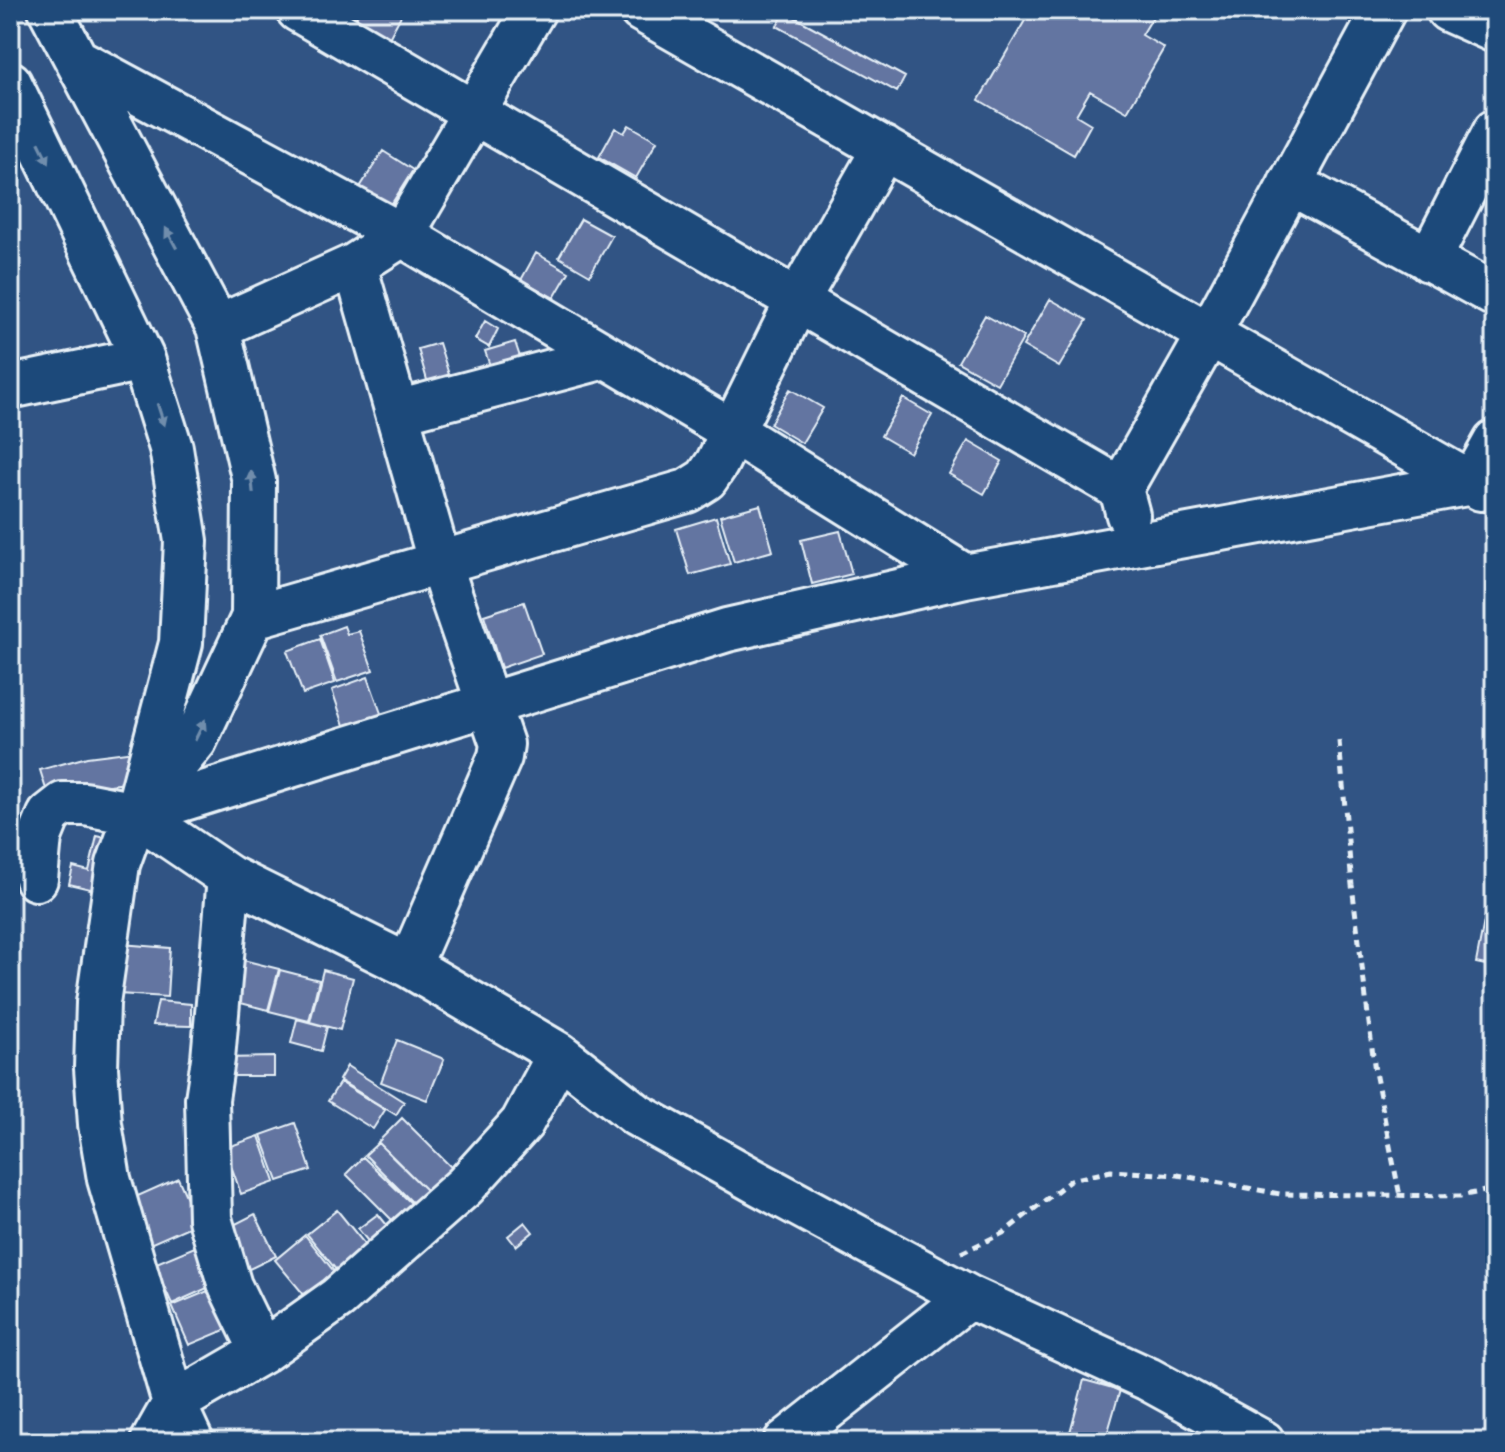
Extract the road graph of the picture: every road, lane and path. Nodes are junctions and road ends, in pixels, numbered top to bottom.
1 (50, 10) edge
2 (298, 10) edge
3 (534, 10) edge
4 (641, 10) edge
5 (1384, 10) edge
6 (1448, 10) edge
7 (1495, 31) edge
8 (77, 60) junction
9 (10, 83) edge
10 (474, 111) junction
11 (1495, 131) edge
12 (884, 148) junction
13 (1290, 183) junction
14 (402, 235) junction
15 (1429, 260) junction
16 (355, 265) junction
17 (1495, 295) edge
18 (797, 301) junction
19 (218, 327) junction
20 (1209, 334) junction
21 (605, 357) junction
22 (143, 359) junction
23 (10, 387) edge
24 (397, 412) junction
25 (732, 431) junction
26 (1495, 442) edge
27 (1121, 489) junction
28 (1484, 490) edge
29 (1135, 543) junction
30 (440, 564) junction
31 (965, 576) junction
32 (253, 617) junction
33 (490, 704) junction
34 (1339, 741) dead end
35 (136, 814) junction
36 (229, 877) junction
37 (36, 879) dead end
38 (409, 966) junction
39 (559, 1054) junction
40 (1495, 1189) edge
41 (1400, 1196) junction
42 (957, 1255) dead end
43 (969, 1297) junction
44 (262, 1352) junction
45 (174, 1403) junction
46 (152, 1442) edge
47 (192, 1442) edge
48 (785, 1442) edge
49 (1263, 1442) edge

1 - 8 street
2 - 10 street
3 - 10 street
4 - 12 street
5 - 13 street
6 - 7 street
8 - 14 street
19 -> 8 street
9 -> 22 street
10 - 14 street
10 - 18 street
11 - 15 street
12 - 18 street
12 - 20 street
13 - 15 street
13 - 20 street
14 - 16 street
14 - 21 street
15 - 17 street
16 - 19 street
16 - 24 street
18 - 25 street
18 - 27 street
32 -> 19 street
20 - 27 street
20 - 28 street
21 - 24 street
21 - 25 street
22 - 23 street
22 -> 35 street
24 - 30 street
25 - 30 street
25 - 31 street
26 - 28 street
27 - 29 street
28 - 29 street
29 - 31 street
30 - 32 street
30 - 33 street
31 - 33 street
35 -> 32 street
33 - 35 street
33 - 38 street
34 - 41 path
35 - 36 street
35 - 37 street
35 - 45 street
36 - 38 street
36 - 44 street
38 - 39 street
39 - 43 street
39 - 44 street
40 - 41 path
41 - 42 path
43 - 48 street
43 - 49 street
44 - 45 street
45 - 46 street
45 - 47 street

